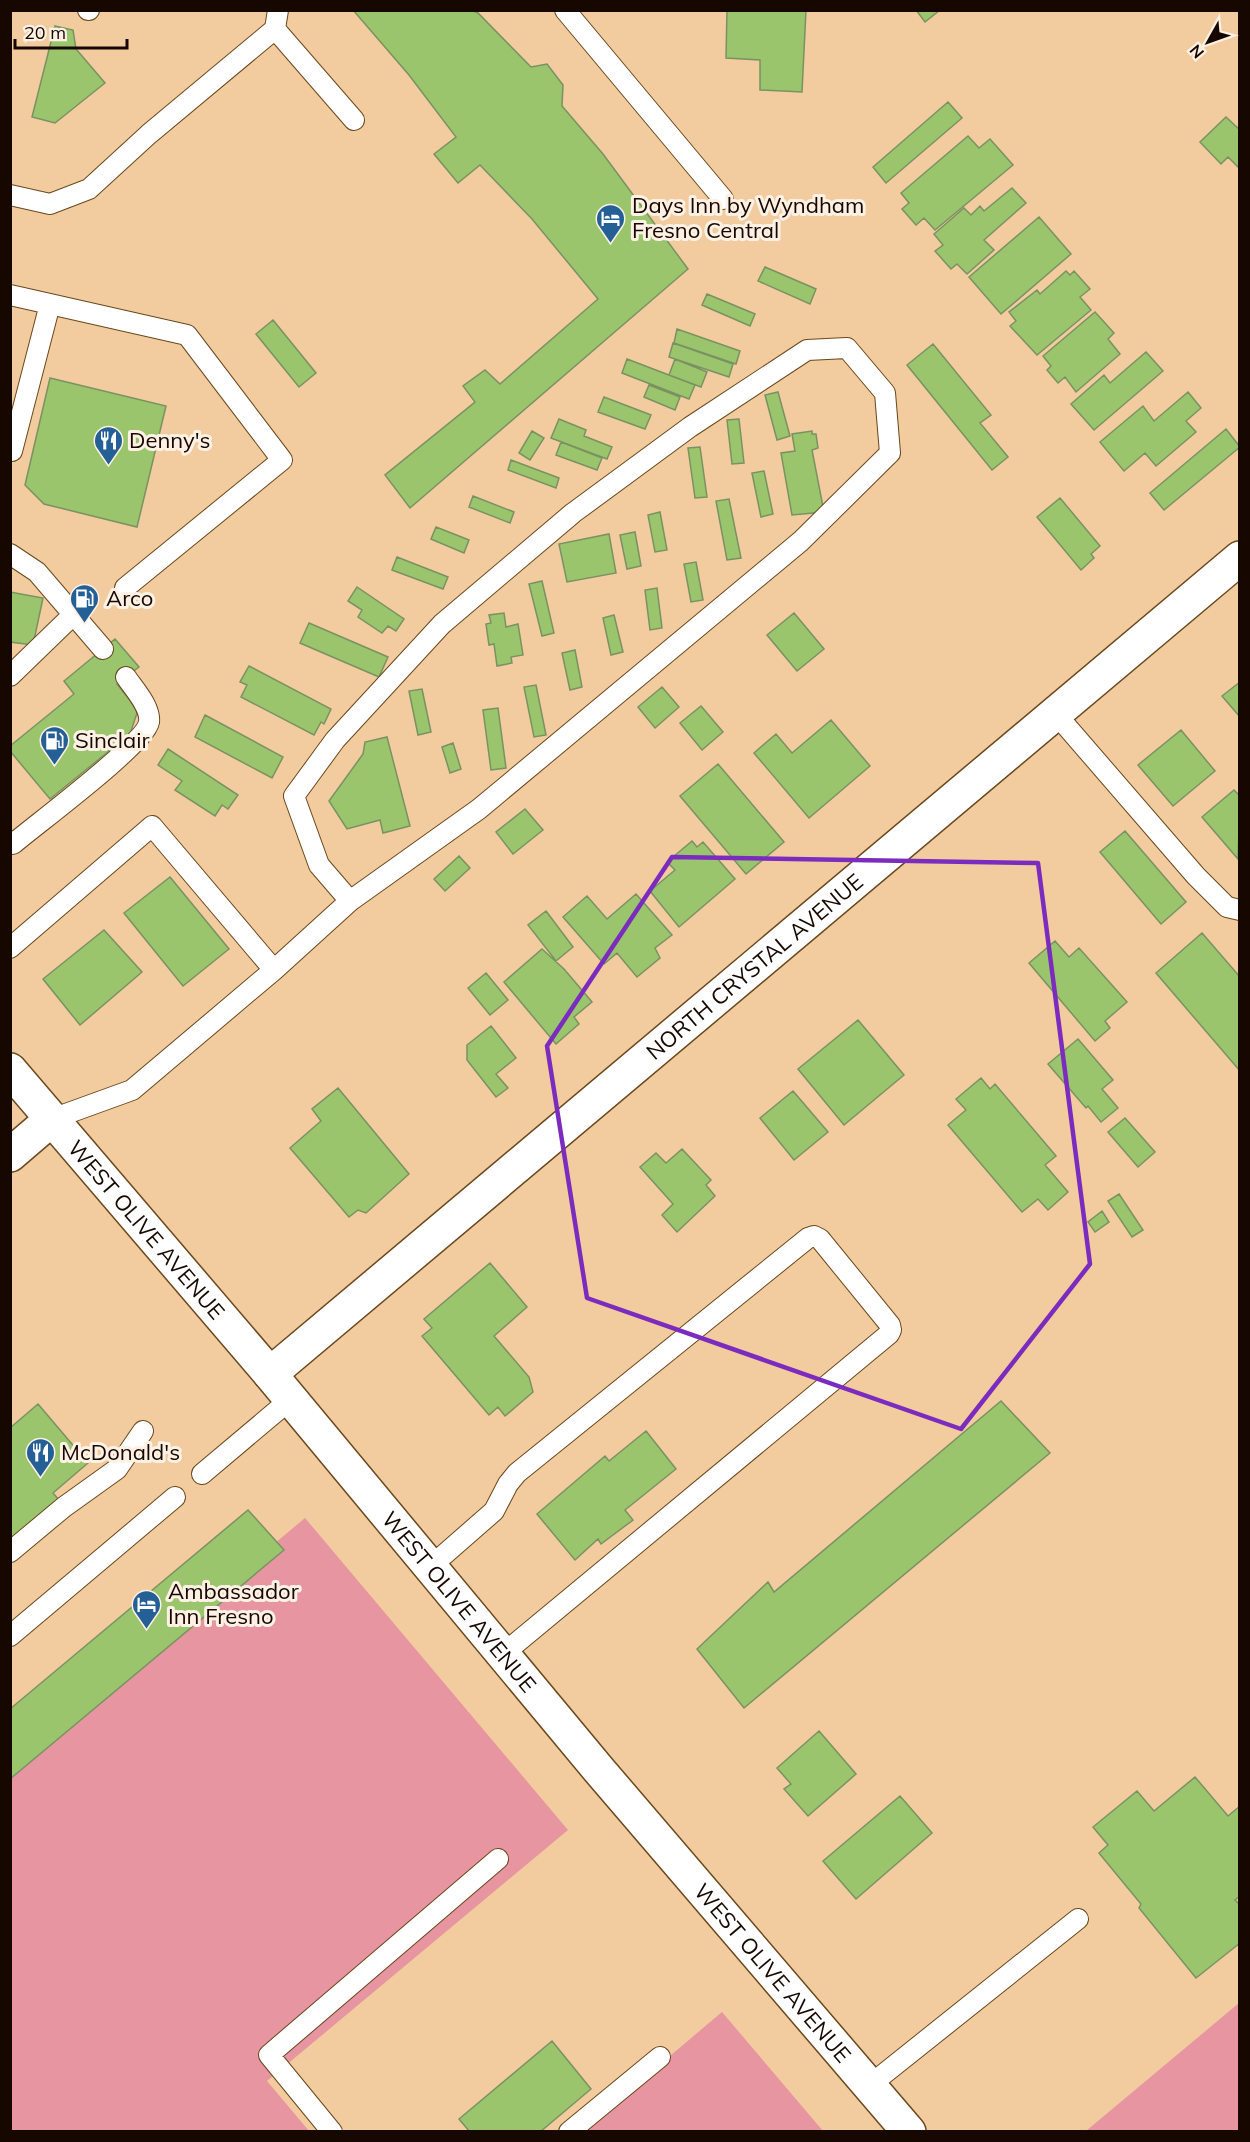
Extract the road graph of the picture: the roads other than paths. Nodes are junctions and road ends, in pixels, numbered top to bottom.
1 (565, 10) edge
2 (276, 20) edge
3 (354, 120) dead end
4 (10, 195) edge
5 (723, 199) dead end
6 (10, 295) edge
7 (50, 304) junction
8 (12, 450) dead end
9 (10, 554) edge
10 (1239, 558) edge
11 (125, 588) dead end
12 (74, 614) junction
13 (103, 649) dead end
14 (10, 676) edge
15 (126, 677) dead end
16 (1055, 714) junction
17 (11, 843) edge
18 (350, 901) junction
19 (1239, 910) edge
20 (10, 948) edge
21 (274, 970) junction
22 (10, 1070) edge
23 (52, 1119) junction
24 (10, 1155) edge
25 (270, 1374) junction
26 (291, 1399) junction
27 (143, 1431) dead end
28 (202, 1474) dead end
29 (176, 1497) dead end
30 (10, 1552) edge
31 (430, 1567) junction
32 (10, 1636) edge
33 (503, 1654) junction
34 (498, 1859) dead end
35 (1078, 1919) dead end
36 (660, 2056) dead end
37 (870, 2085) junction
38 (331, 2130) edge
39 (569, 2132) edge
40 (909, 2132) edge

1 - 5 lane
2 - 3 lane
2 - 4 lane
6 - 7 lane
7 - 8 lane
7 - 11 lane
9 - 12 lane
10 - 16 main road, NORTH CRYSTAL AVENUE
12 - 13 lane
12 - 14 lane
15 - 17 lane
16 - 19 lane
16 - 25 main road, NORTH CRYSTAL AVENUE
18 - 18 lane
18 - 21 lane
20 - 21 lane
21 - 23 lane
22 - 23 main road, WEST OLIVE AVENUE
23 - 24 main road
23 - 25 main road, WEST OLIVE AVENUE
25 - 26 main road, WEST OLIVE AVENUE
26 - 28 lane
26 - 31 main road, WEST OLIVE AVENUE
27 - 30 lane
29 - 32 lane
31 - 33 main road, WEST OLIVE AVENUE
31 - 33 lane
33 - 37 main road, WEST OLIVE AVENUE
34 - 38 lane
35 - 37 lane
36 - 39 lane
37 - 40 main road, WEST OLIVE AVENUE

